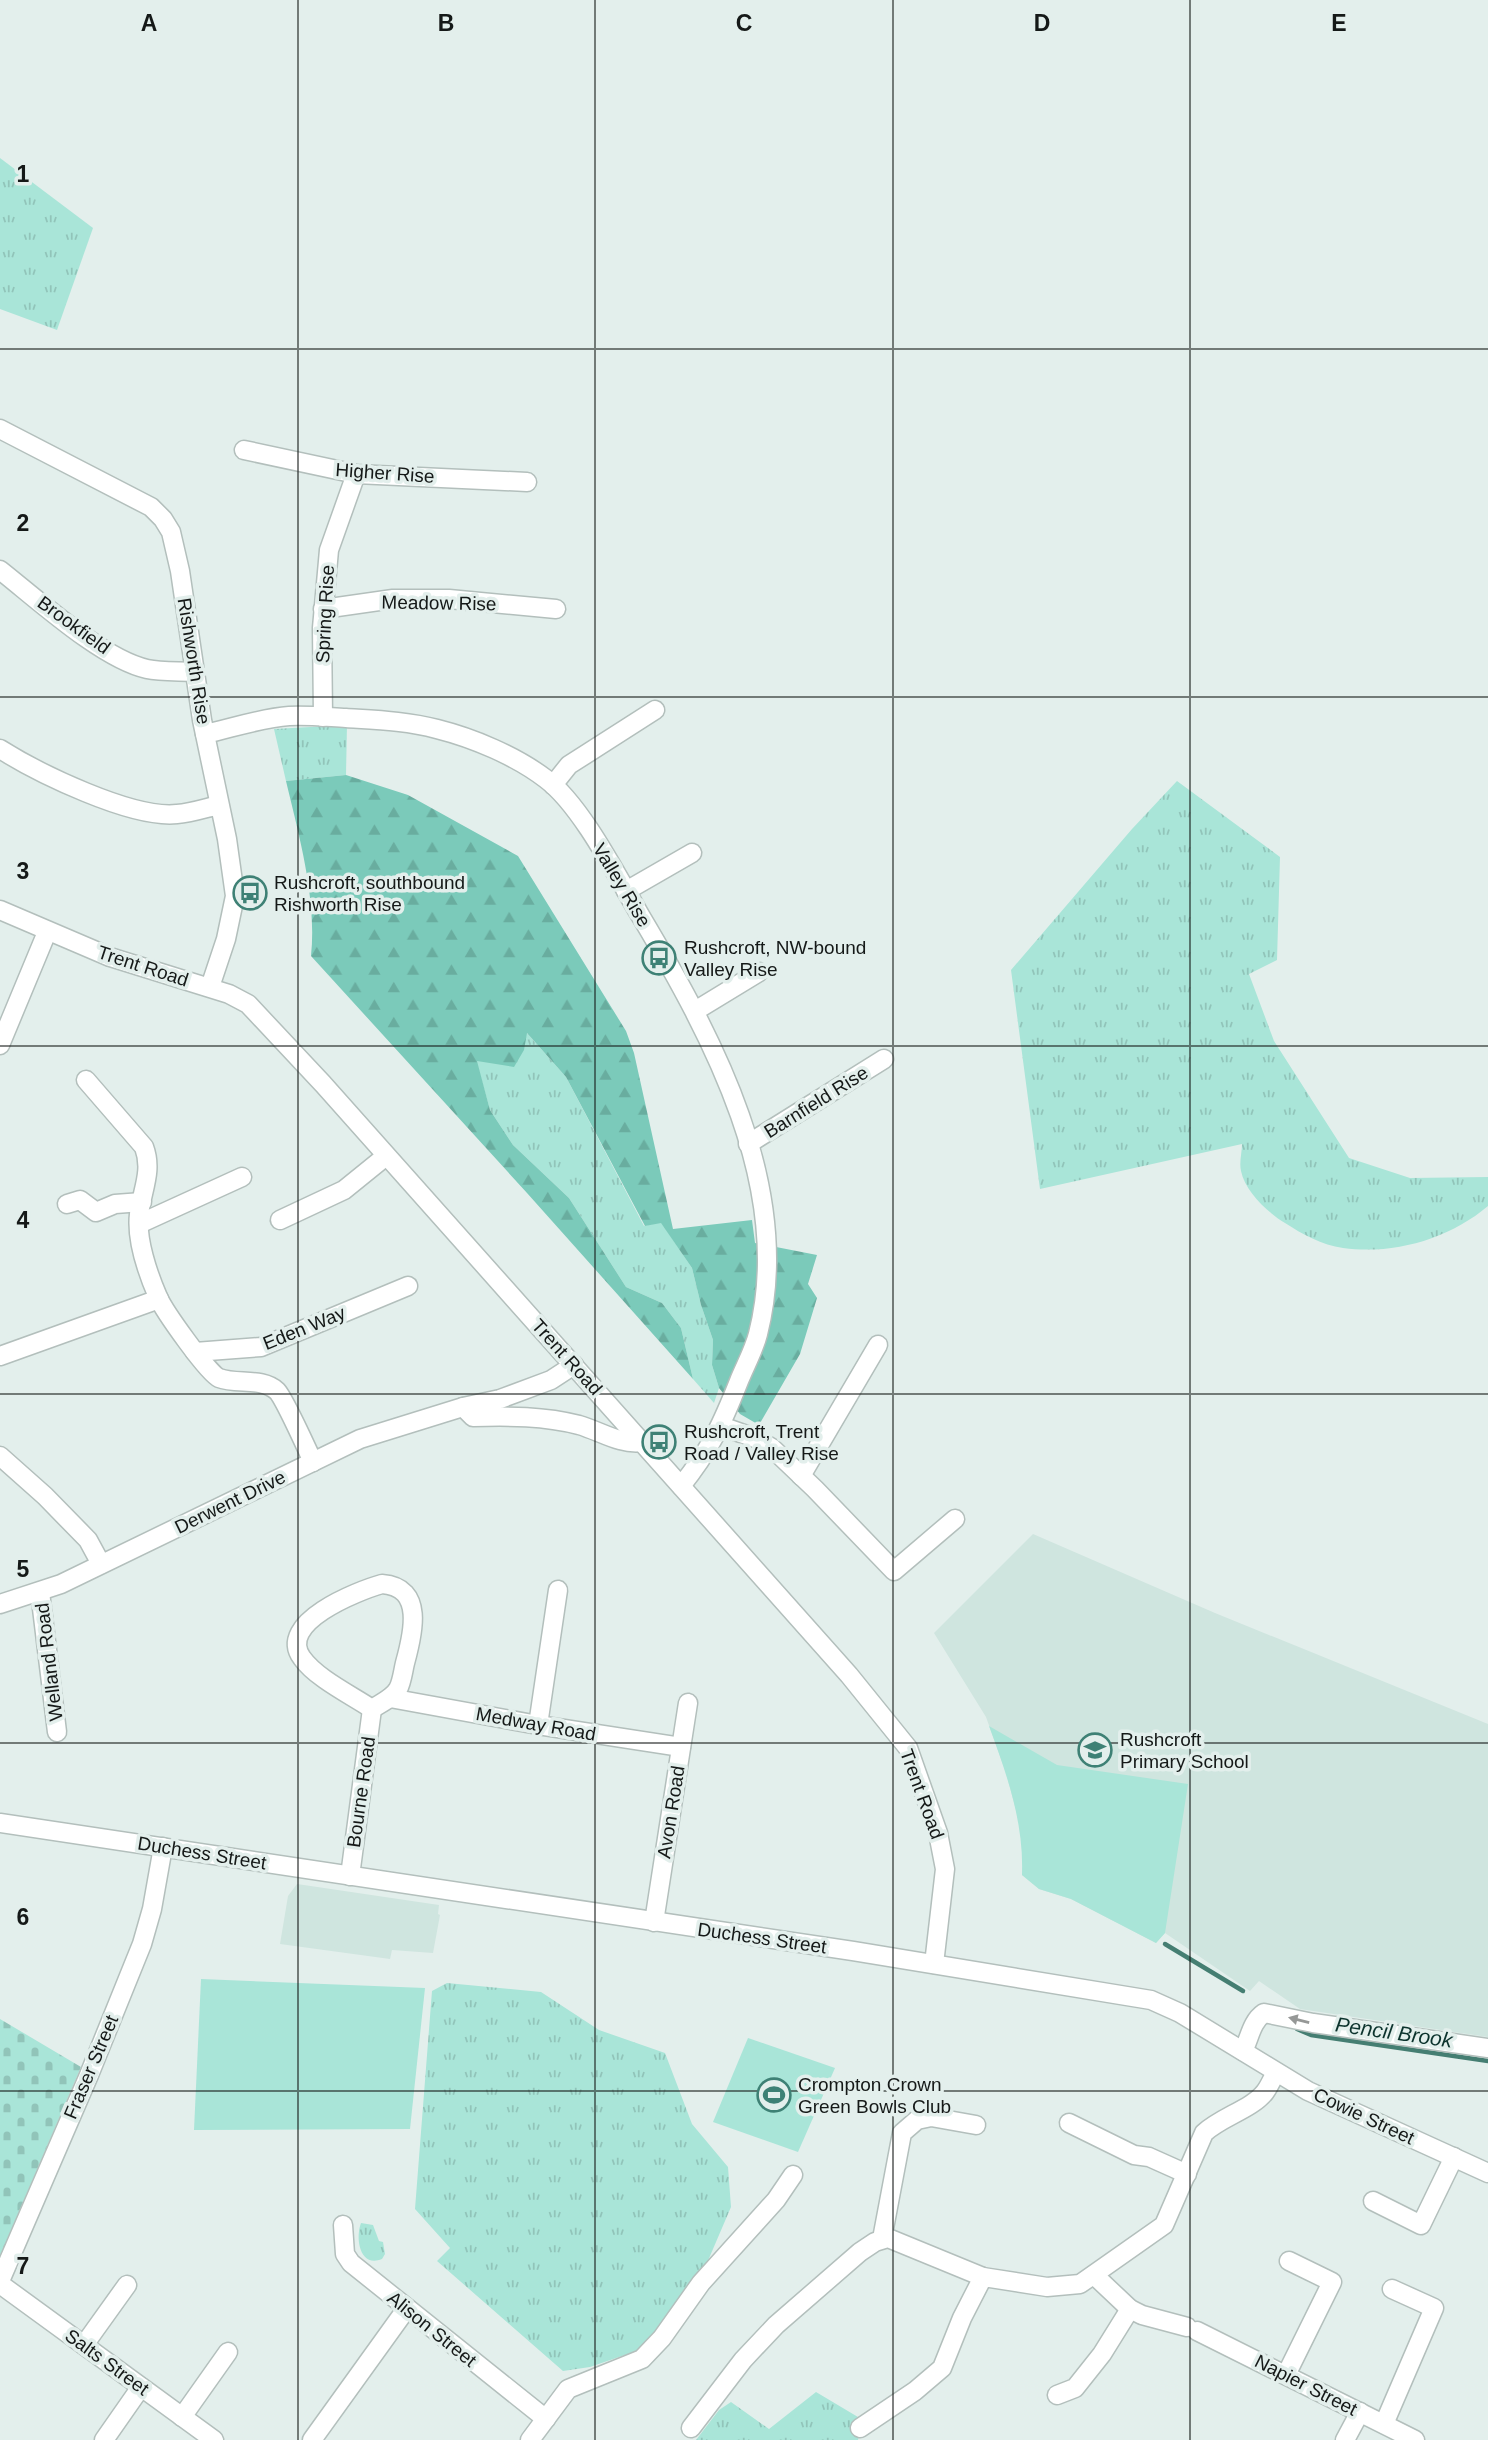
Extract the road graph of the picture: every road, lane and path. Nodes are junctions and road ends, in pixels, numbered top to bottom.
1 (0, 429) edge
2 (244, 450) dead end
3 (356, 474) junction
4 (527, 482) dead end
5 (0, 570) edge
6 (323, 609) junction
7 (556, 609) dead end
8 (195, 673) junction
9 (655, 710) dead end
10 (323, 717) junction
11 (205, 734) junction
12 (0, 749) edge
13 (553, 785) junction
14 (219, 805) junction
15 (692, 853) dead end
16 (626, 891) junction
17 (0, 910) edge
18 (47, 932) junction
19 (759, 972) dead end
20 (210, 987) junction
21 (695, 1011) junction
22 (0, 1045) edge
23 (884, 1059) dead end
24 (86, 1080) dead end
25 (748, 1144) junction
26 (386, 1156) junction
27 (242, 1177) dead end
28 (142, 1202) junction
29 (67, 1204) dead end
30 (280, 1220) dead end
31 (139, 1224) junction
32 (408, 1286) dead end
33 (159, 1299) junction
34 (878, 1345) dead end
35 (195, 1352) junction
36 (0, 1356) edge
37 (574, 1365) junction
38 (463, 1407) junction
39 (721, 1426) junction
40 (642, 1442) junction
41 (0, 1456) edge
42 (313, 1462) junction
43 (801, 1476) junction
44 (681, 1486) junction
45 (955, 1519) dead end
46 (102, 1564) junction
47 (558, 1590) dead end
48 (40, 1592) junction
49 (0, 1604) edge
50 (390, 1698) junction
51 (688, 1703) dead end
52 (373, 1709) junction
53 (538, 1725) junction
54 (57, 1732) dead end
55 (681, 1747) junction
56 (0, 1823) edge
57 (163, 1847) junction
58 (350, 1876) junction
59 (654, 1922) junction
60 (934, 1964) junction
61 (1488, 2048) edge
62 (1243, 2051) junction
63 (1276, 2073) junction
64 (1069, 2123) dead end
65 (976, 2125) dead end
66 (1454, 2157) junction
67 (1187, 2174) junction
68 (1488, 2174) edge
69 (793, 2175) dead end
70 (1373, 2201) dead end
71 (343, 2225) dead end
72 (881, 2239) junction
73 (1289, 2261) dead end
74 (1094, 2275) junction
75 (983, 2277) junction
76 (0, 2283) edge
77 (127, 2285) dead end
78 (1392, 2289) dead end
79 (407, 2308) junction
80 (1130, 2309) junction
81 (84, 2345) junction
82 (228, 2352) dead end
83 (1286, 2375) junction
84 (141, 2387) junction
85 (1057, 2395) dead end
86 (1360, 2412) junction
87 (182, 2417) junction
88 (546, 2419) junction
89 (1384, 2424) junction
90 (691, 2427) dead end
91 (860, 2428) dead end
92 (202, 2437) edge
93 (531, 2439) edge
94 (104, 2440) edge
95 (312, 2440) edge
96 (1345, 2440) edge
97 (1415, 2440) edge

1 - 8 street, Rishworth Rise
2 - 3 street, Higher Rise
3 - 4 street, Higher Rise
3 - 6 street, Spring Rise
5 - 8 street, Brookfield
6 - 7 street, Meadow Rise
6 - 10 street, Spring Rise
8 - 11 street, Rishworth Rise
9 - 13 street
10 - 11 street, Valley Rise
10 - 13 street, Valley Rise
11 - 14 street, Rishworth Rise
12 - 14 street
13 - 16 street, Valley Rise
14 - 20 street, Rishworth Rise
15 - 16 street
16 - 21 street, Valley Rise
17 - 18 street, Trent Road
18 - 20 street, Trent Road
18 - 22 street
19 - 21 street
20 - 26 street, Trent Road
21 - 25 street, Valley Rise
23 - 25 street, Barnfield Rise
24 - 28 street
25 - 39 street, Valley Rise
26 - 30 street
26 - 37 street, Trent Road
27 - 31 street
28 - 29 street
28 - 31 street
31 - 33 street
32 - 35 street, Eden Way
33 - 35 street
33 - 36 street
34 - 43 street
35 - 42 street
37 - 38 street, Derwent Drive
37 - 40 street, Trent Road
38 - 40 street
38 - 42 street, Derwent Drive
39 - 43 street
39 - 44 street, Valley Rise
40 - 44 street, Trent Road
41 - 46 street
42 - 46 street, Derwent Drive
43 - 45 street
44 - 60 street, Trent Road
46 - 48 street, Derwent Drive
47 - 53 street
48 - 49 street, Derwent Drive
48 - 54 street, Welland Road
50 - 52 street
50 - 52 street
50 - 53 street, Medway Road
51 - 55 street, Avon Road
52 - 58 street, Bourne Road
53 - 55 street, Medway Road
55 - 59 street, Avon Road
56 - 57 street, Duchess Street
57 - 58 street, Duchess Street
57 - 76 street, Fraser Street
58 - 59 street, Duchess Street
59 - 60 street, Duchess Street
60 - 62 street, Duchess Street
61 -> 62 street
62 - 63 street, Cowie Street
63 - 66 street, Cowie Street
63 - 67 street
64 - 67 street
65 - 72 street
66 - 68 street, Cowie Street
66 - 70 street
67 - 74 street
69 - 88 street
71 - 79 street, Alison Street
72 - 75 street
72 - 90 street
73 - 83 street
74 - 75 street
74 - 80 street
75 - 91 street
76 - 81 street, Salts Street
77 - 81 street
78 - 89 street
79 - 88 street, Alison Street
79 - 95 street
80 - 83 street, Napier Street
80 - 85 street
81 - 84 street, Salts Street
82 - 87 street
83 - 86 street, Napier Street
84 - 87 street, Salts Street
84 - 94 street
86 - 89 street, Napier Street
86 - 96 street
87 - 92 street, Salts Street
88 - 93 street
89 - 97 street, Napier Street

